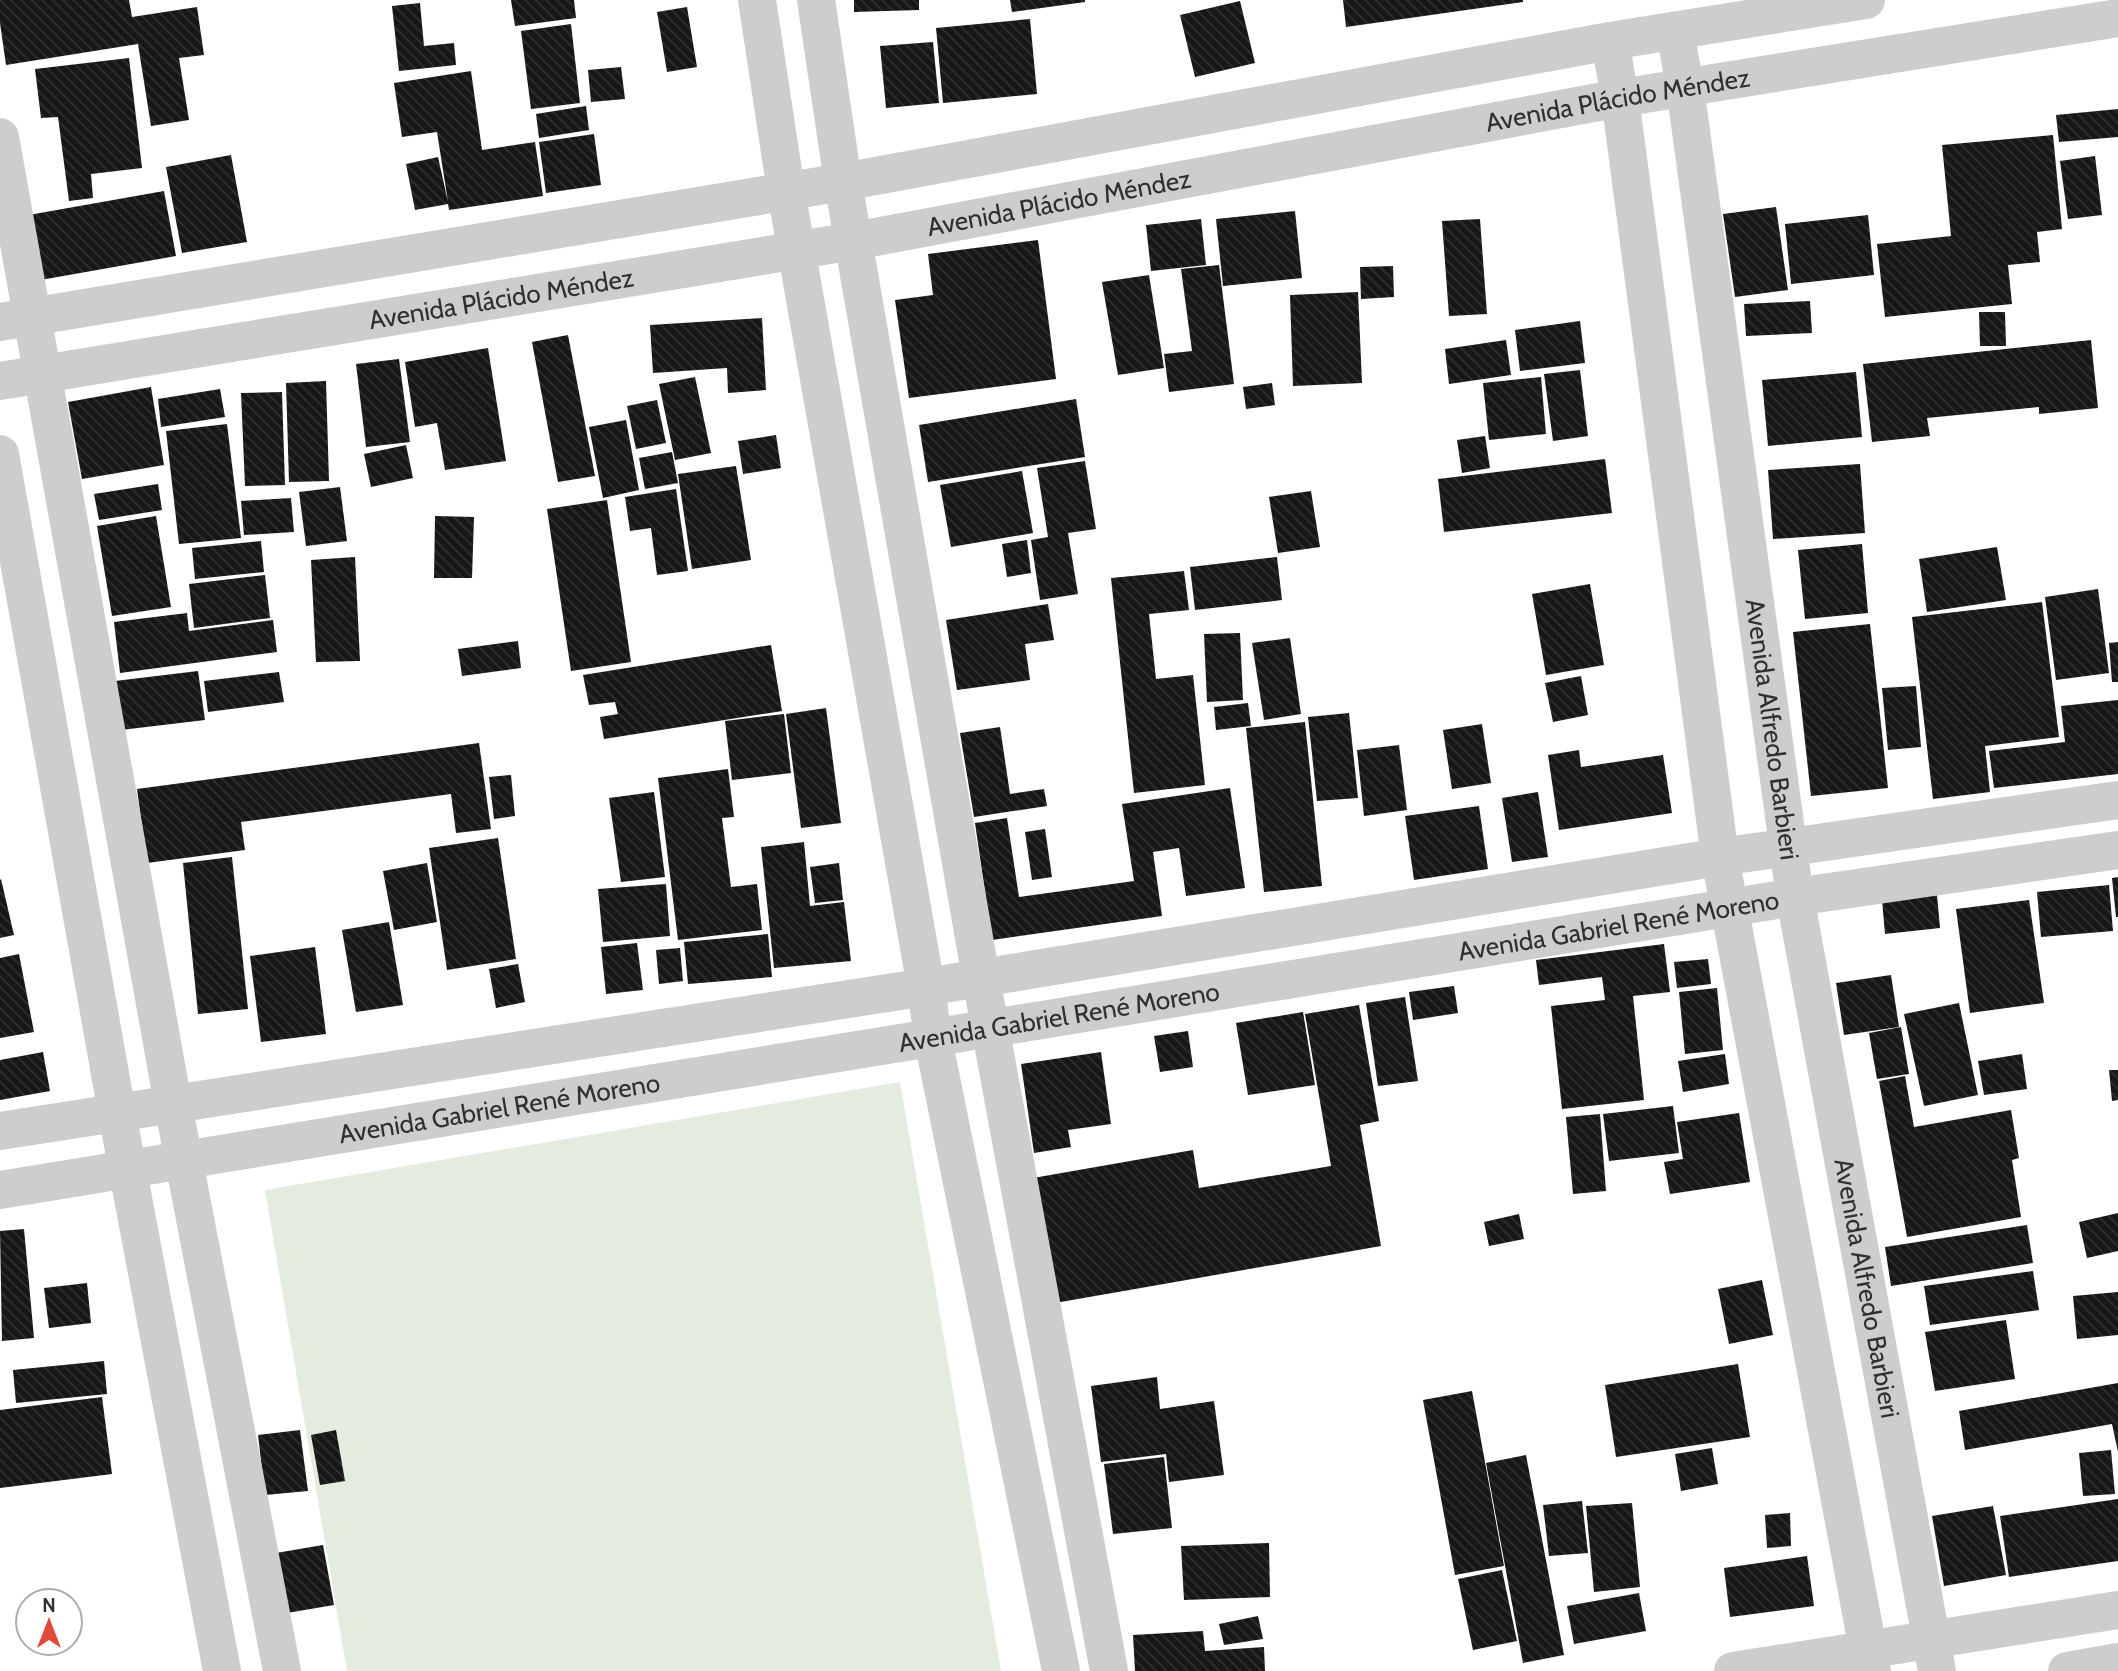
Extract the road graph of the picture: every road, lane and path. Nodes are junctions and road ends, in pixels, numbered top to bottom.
1 (757, 0) edge
2 (816, 0) edge
3 (1866, 0) edge
4 (2118, 18) edge
5 (1675, 31) junction
6 (1610, 41) junction
7 (1685, 87) junction
8 (1620, 98) junction
9 (0, 137) edge
10 (843, 182) junction
11 (786, 191) junction
12 (854, 241) junction
13 (797, 250) junction
14 (16, 320) edge
15 (43, 374) junction
16 (0, 381) edge
17 (0, 453) edge
18 (2118, 800) edge
19 (1788, 848) junction
20 (2118, 850) edge
21 (1720, 857) junction
22 (1795, 897) junction
23 (1731, 908) junction
24 (981, 978) junction
25 (926, 987) junction
26 (990, 1029) junction
27 (933, 1039) junction
28 (173, 1104) junction
29 (117, 1113) junction
30 (0, 1131) edge
31 (184, 1160) junction
32 (127, 1169) junction
33 (0, 1190) edge
34 (2118, 1610) edge
35 (1934, 1656) edge
36 (1871, 1661) edge
37 (2118, 1662) edge
38 (222, 1671) edge
39 (282, 1671) edge
40 (1061, 1671) edge
41 (1109, 1671) edge
42 (1733, 1671) edge
43 (2067, 1671) edge

1 - 11 street
2 - 10 street
3 - 5 street
4 - 7 street, Avenida Plácido Méndez
5 - 6 street
5 - 7 street, Avenida Alfredo Barbieri
6 - 8 street
6 - 10 street
7 - 8 street, Avenida Plácido Méndez
7 - 19 street, Avenida Alfredo Barbieri
8 - 12 street, Avenida Plácido Méndez
8 - 21 street
9 - 14 street
10 - 11 street
10 - 12 street
11 - 13 street
11 - 14 street
12 - 13 street, Avenida Plácido Méndez
12 - 24 street
13 - 15 street, Avenida Plácido Méndez
13 - 25 street
14 - 15 street
15 - 16 street, Avenida Plácido Méndez
15 - 28 street
17 - 29 street
18 - 19 street, Avenida Gabriel René Moreno
19 - 21 street, Avenida Gabriel René Moreno
19 - 22 street, Avenida Alfredo Barbieri
20 - 22 street, Avenida Gabriel René Moreno
21 - 23 street
21 - 24 street, Avenida Gabriel René Moreno
22 - 23 street, Avenida Gabriel René Moreno
22 - 35 street, Avenida Alfredo Barbieri
23 - 26 street, Avenida Gabriel René Moreno
23 - 36 street
24 - 25 street, Avenida Gabriel René Moreno
24 - 26 street
25 - 27 street
25 - 28 street, Avenida Gabriel René Moreno
26 - 27 street, Avenida Gabriel René Moreno
26 - 41 street
27 - 31 street, Avenida Gabriel René Moreno
27 - 40 street
28 - 29 street, Avenida Gabriel René Moreno
28 - 31 street
29 - 30 street, Avenida Gabriel René Moreno
29 - 32 street
31 - 32 street, Avenida Gabriel René Moreno
31 - 39 street
32 - 33 street, Avenida Gabriel René Moreno
32 - 38 street
34 - 35 street
35 - 36 street
36 - 42 street
37 - 43 street

